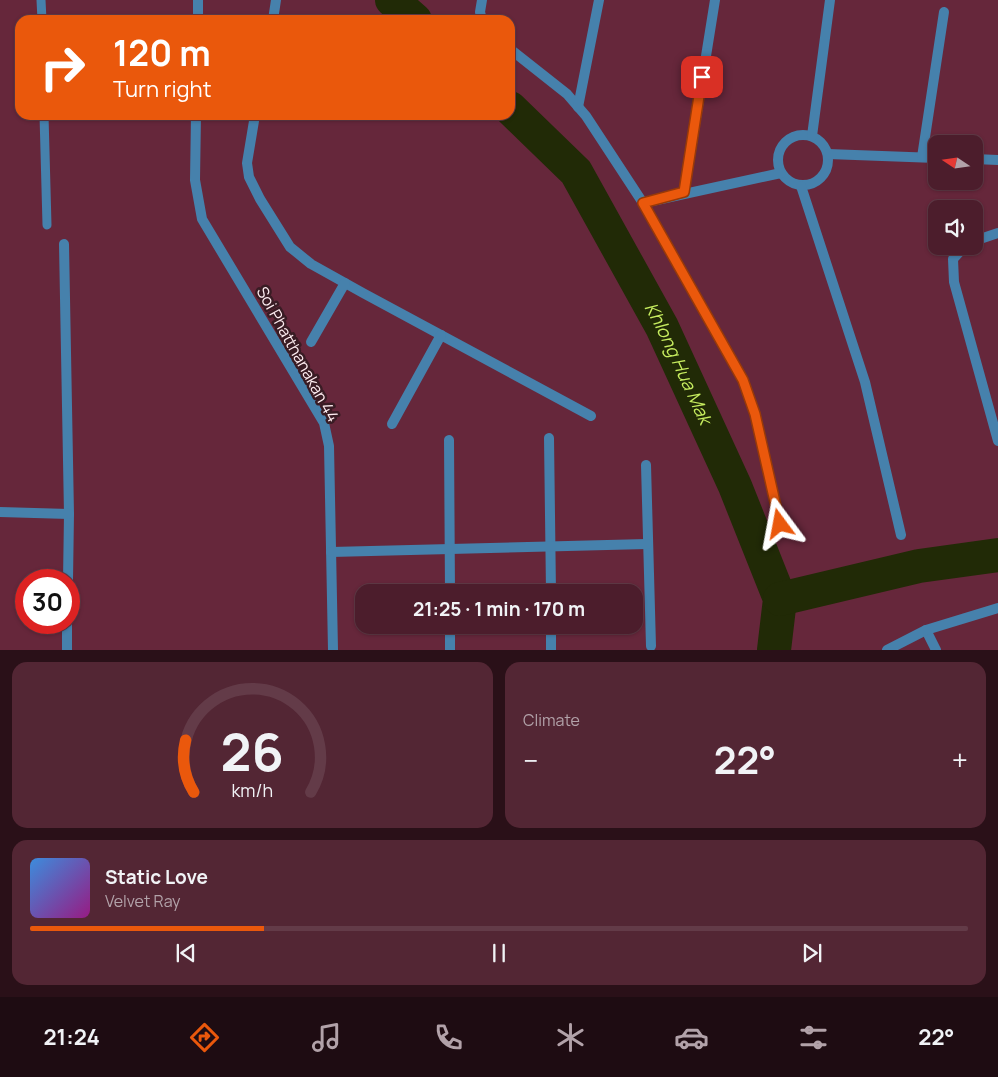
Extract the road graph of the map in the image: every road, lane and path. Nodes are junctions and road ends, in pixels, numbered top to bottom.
1 (41, 0) edge
2 (198, 0) edge
3 (276, 0) edge
4 (482, 0) edge
5 (599, 0) edge
6 (715, 0) edge
7 (830, 0) edge
8 (944, 12) dead end
9 (42, 15) edge
10 (198, 15) edge
11 (273, 15) edge
12 (481, 15) edge
13 (515, 53) edge
14 (578, 107) junction
15 (44, 120) edge
16 (196, 120) edge
17 (254, 120) edge
18 (812, 136) junction
19 (828, 154) junction
20 (922, 157) junction
21 (928, 157) edge
22 (983, 159) edge
23 (998, 160) edge
24 (781, 173) junction
25 (801, 186) junction
26 (684, 192) junction
27 (643, 203) junction
28 (47, 225) dead end
29 (998, 233) edge
30 (983, 238) edge
31 (64, 244) dead end
32 (957, 255) edge
33 (345, 283) junction
34 (440, 335) junction
35 (311, 342) dead end
36 (591, 416) dead end
37 (392, 424) dead end
38 (549, 438) dead end
39 (449, 440) dead end
40 (998, 441) edge
41 (646, 465) dead end
42 (0, 512) edge
43 (69, 514) junction
44 (780, 524) dead end
45 (901, 534) dead end
46 (647, 544) junction
47 (551, 546) junction
48 (449, 549) junction
49 (331, 552) junction
50 (68, 569) edge
51 (450, 584) edge
52 (551, 584) edge
53 (998, 608) edge
54 (926, 630) junction
55 (67, 634) edge
56 (450, 634) edge
57 (551, 634) edge
58 (651, 646) dead end
59 (67, 650) edge
60 (333, 650) edge
61 (450, 650) edge
62 (551, 650) edge
63 (887, 650) edge
64 (936, 650) edge

1 - 9 lane
2 - 10 street
3 - 11 street
4 - 12 street
5 - 14 street
6 - 26 street
7 - 18 street
8 - 20 street
13 - 14 street
14 - 27 street
15 - 28 lane
16 - 49 street, Soi Phatthanakan 44
17 - 33 street
18 - 19 street
18 - 24 street
19 - 20 street
19 - 25 street
20 - 21 street
22 - 23 street
24 - 25 street
24 - 26 street
25 - 45 street
26 - 27 street
27 - 44 street
29 - 30 street
31 - 43 street
32 - 40 street
33 - 34 street
33 - 35 street
34 - 36 street
34 - 37 street
38 - 47 street
39 - 48 street
41 - 46 street
42 - 43 street
43 - 50 street
46 - 47 street
46 - 58 street
47 - 48 street
47 - 52 street
48 - 49 street
48 - 51 street
49 - 60 street, Soi Phatthanakan 44
53 - 54 street
54 - 63 street
54 - 64 street
55 - 59 street
56 - 61 street
57 - 62 street

